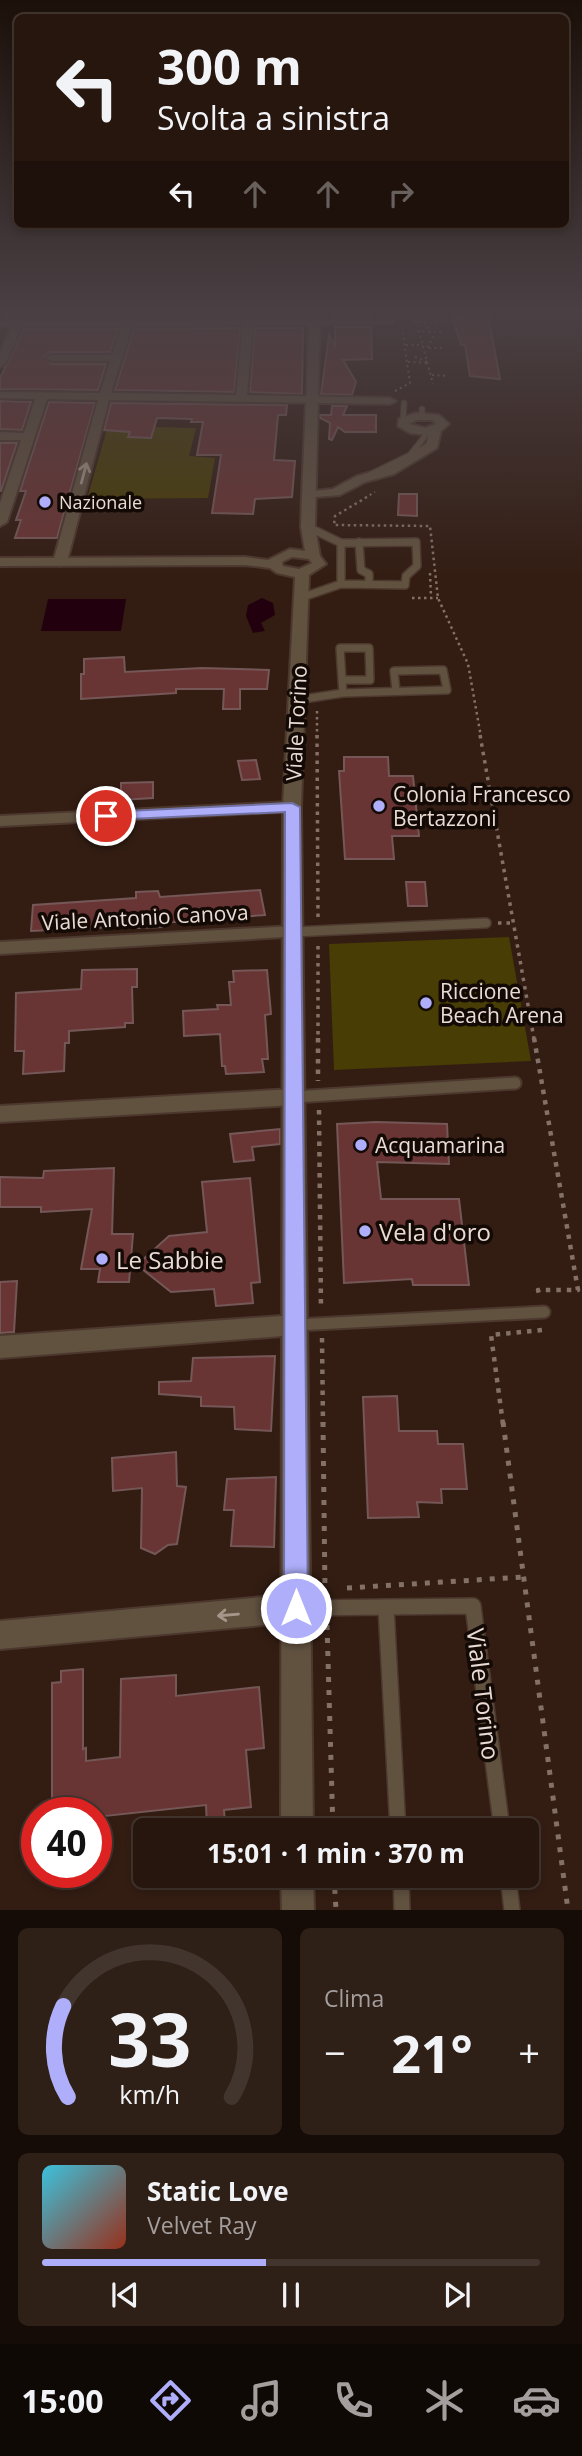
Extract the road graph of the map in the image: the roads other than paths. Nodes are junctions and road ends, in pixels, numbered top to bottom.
1 (41, 398) edge
2 (104, 398) edge
3 (182, 398) edge
4 (241, 399) joint
5 (311, 401) junction
6 (390, 401) dead end
7 (404, 403) dead end
8 (422, 414) dead end
9 (403, 421) junction
10 (424, 431) junction
11 (0, 436) edge
12 (29, 437) junction
13 (361, 479) junction
14 (308, 495) junction
15 (3, 502) edge
16 (0, 522) edge
17 (308, 527) junction
18 (359, 542) junction
19 (341, 543) junction
20 (313, 556) junction
21 (282, 561) junction
22 (0, 562) edge
23 (60, 562) junction
24 (302, 573) junction
25 (341, 584) junction
26 (369, 584) junction
27 (303, 597) junction
28 (342, 680) junction
29 (396, 691) junction
30 (343, 693) junction
31 (307, 699) junction
32 (292, 807) junction
33 (0, 821) edge
34 (486, 923) dead end
35 (293, 932) junction
36 (0, 948) edge
37 (515, 1083) dead end
38 (294, 1097) junction
39 (0, 1114) edge
40 (544, 1312) road end
41 (295, 1325) junction
42 (0, 1348) edge
43 (296, 1600) junction
44 (386, 1607) junction
45 (0, 1635) edge
46 (297, 1818) edge
47 (397, 1818) edge
48 (500, 1818) edge
49 (298, 1888) edge
50 (401, 1888) edge
51 (509, 1888) edge
52 (298, 1910) edge
53 (402, 1910) edge
54 (512, 1910) edge

1 - 12 street
23 -> 2 street
3 - 4 street
4 - 5 street
5 - 6 street
5 - 14 street
7 - 9 lane
8 - 10 lane
9 - 10 street
9 - 10 street
10 - 13 street
10 - 13 street
11 - 12 street
12 - 15 street
13 - 14 street
14 - 17 street
15 - 16 street
17 - 19 lane
17 - 20 street
17 - 21 street
18 - 19 lane
18 - 26 lane
18 - 26 lane
19 - 25 lane
20 - 21 street
20 - 24 street
21 - 23 street
21 - 24 street
21 - 27 street
22 - 23 street
24 - 27 street, Viale Torino
25 - 26 lane
25 - 27 lane
27 - 31 street, Viale Torino
28 - 28 lane
28 - 30 lane
29 - 29 lane
29 - 30 lane
30 - 31 lane
31 - 32 street, Viale Torino
32 - 33 street
32 - 35 street, Viale Torino
34 - 35 lane
35 - 36 street, Viale Antonio Canova
35 - 38 street, Viale Torino
37 - 38 lane
38 - 39 street
38 - 41 street, Viale Torino
40 - 41 lane
41 - 42 street
41 - 43 street, Viale Torino
43 - 44 lane, Viale Torino
43 -> 45 street
43 - 46 street, Viale Torino
44 - 47 lane
44 - 48 lane, Viale Torino
49 - 52 street
50 - 53 lane
51 - 54 lane

